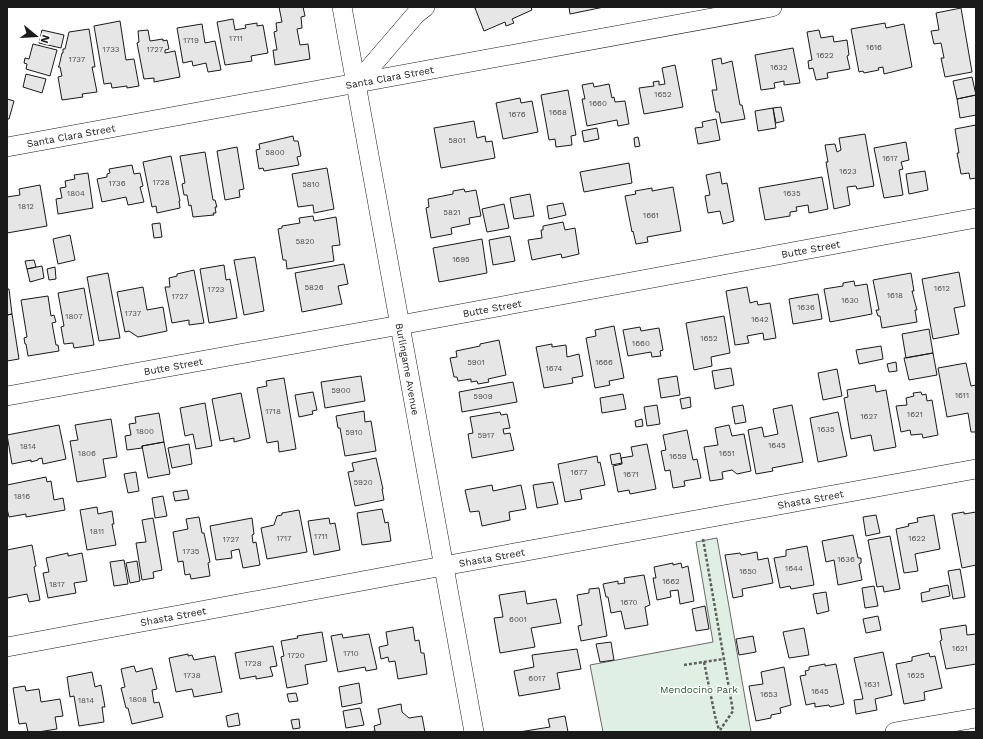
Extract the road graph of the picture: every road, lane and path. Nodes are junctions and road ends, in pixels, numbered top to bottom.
1 (342, 7) edge
2 (425, 7) edge
3 (772, 7) edge
4 (356, 84) junction
5 (7, 147) edge
6 (976, 218) edge
7 (400, 325) junction
8 (7, 396) edge
9 (976, 469) edge
10 (699, 519) junction
11 (444, 566) junction
12 (7, 647) edge
13 (724, 659) junction
14 (704, 662) junction
15 (684, 665) dead end
16 (976, 718) edge
17 (720, 731) edge
18 (474, 732) edge
19 (895, 732) edge

1 - 4 street, Burlingame Avenue
2 - 4 street
3 - 4 street, Santa Clara Street
4 - 5 street, Santa Clara Street
4 - 7 street, Burlingame Avenue
6 - 7 street, Butte Street
7 - 8 street, Butte Street
7 - 11 street, Burlingame Avenue
9 - 10 street, Shasta Street
10 - 11 street, Shasta Street
10 - 13 path
11 - 12 street, Shasta Street
11 - 18 street, Burlingame Avenue
13 - 14 path
13 - 17 path
14 - 15 path
14 - 17 path
16 - 19 street

